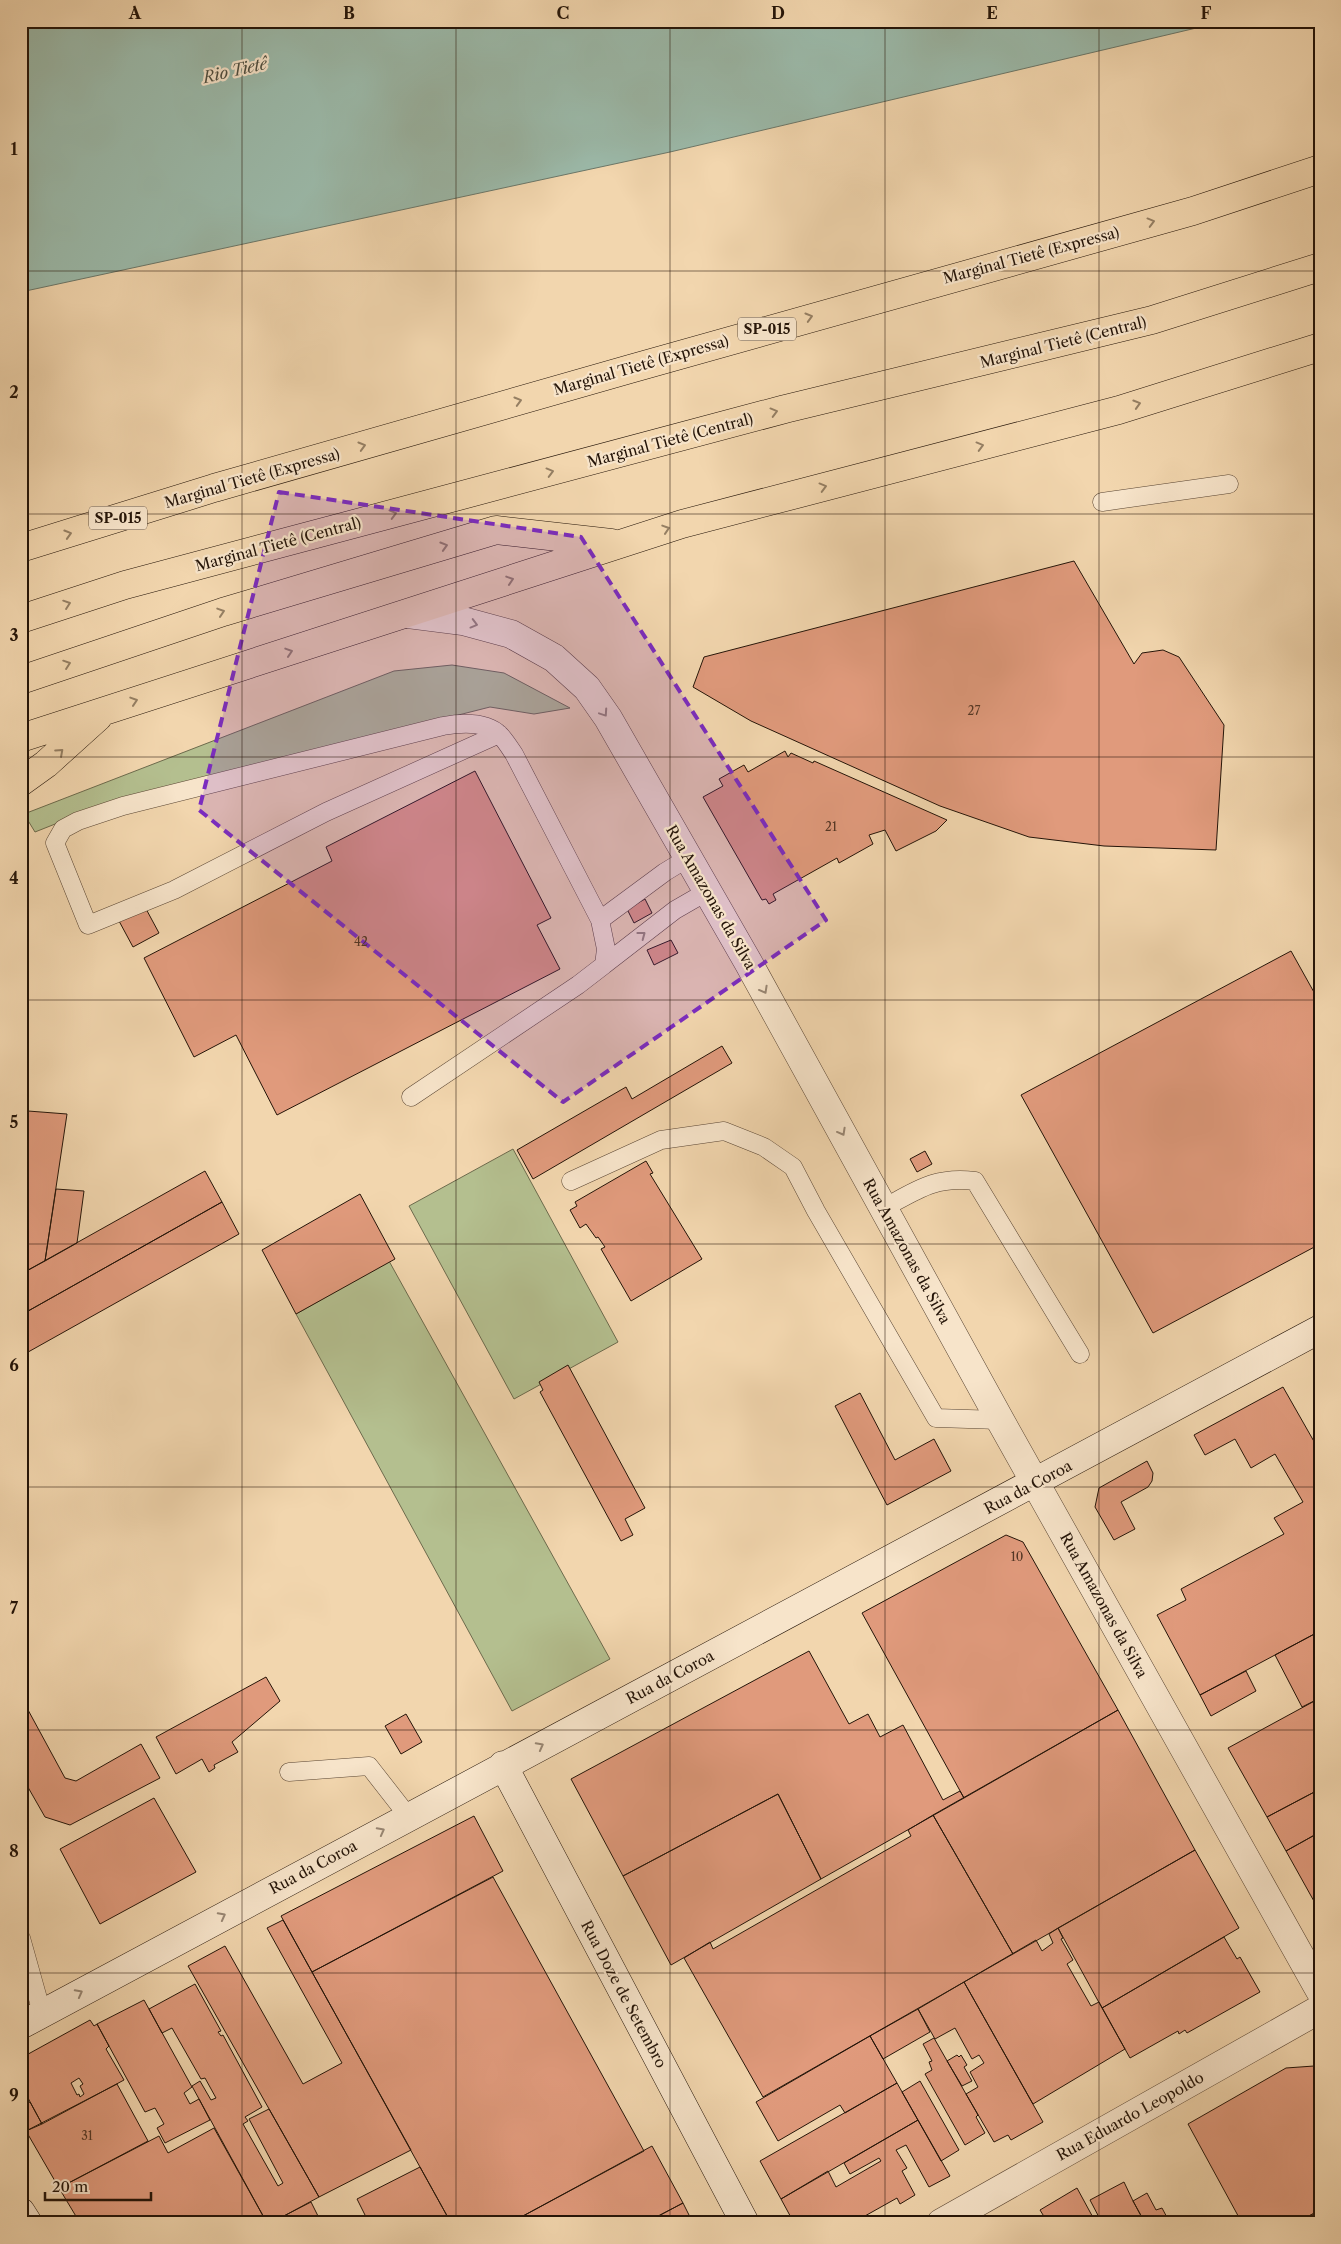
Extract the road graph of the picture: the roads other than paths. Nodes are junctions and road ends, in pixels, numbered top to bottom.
1 (1320, 169) edge
2 (1320, 267) edge
3 (1320, 347) edge
4 (1230, 484) dead end
5 (1102, 502) dead end
6 (620, 544) junction
7 (21, 548) edge
8 (408, 614) junction
9 (21, 620) edge
10 (21, 680) edge
11 (106, 710) junction
12 (499, 734) junction
13 (21, 738) edge
14 (21, 782) edge
15 (688, 858) junction
16 (708, 891) junction
17 (600, 920) junction
18 (604, 965) junction
19 (411, 1097) dead end
20 (571, 1181) dead end
21 (884, 1208) junction
22 (1320, 1329) edge
23 (1080, 1354) dead end
24 (1000, 1420) junction
25 (1035, 1483) junction
26 (503, 1765) junction
27 (289, 1772) dead end
28 (408, 1816) junction
29 (21, 1938) edge
30 (1320, 1990) edge
31 (1320, 2009) edge
32 (32, 2019) edge
33 (21, 2212) edge
34 (28, 2223) edge
35 (744, 2223) edge
36 (941, 2223) edge

7 -> 1 highway, Marginal Tietê (Expressa) / SP-015
9 -> 2 highway, Marginal Tietê (Central)
6 -> 3 highway
4 - 5 lane
8 -> 6 highway
10 -> 6 highway
11 -> 8 highway
8 -> 15 street, Rua Amazonas da Silva
11 - 13 highway
14 -> 11 highway
12 - 12 lane
12 - 17 lane
15 - 16 street, Rua Amazonas da Silva
15 - 17 lane
18 -> 16 lane
16 -> 21 street, Rua Amazonas da Silva
17 - 18 lane
18 - 19 lane
20 - 24 lane
21 - 23 lane
21 - 24 street, Rua Amazonas da Silva
22 - 25 street, Rua da Coroa
24 - 25 street, Rua Amazonas da Silva
26 -> 25 street, Rua da Coroa
25 - 30 street, Rua Amazonas da Silva
26 - 28 street, Rua da Coroa
26 - 35 street, Rua Doze de Setembro
27 - 28 lane
32 -> 28 street, Rua da Coroa
29 - 32 lane
31 - 36 street, Rua Eduardo Leopoldo
33 - 34 street

